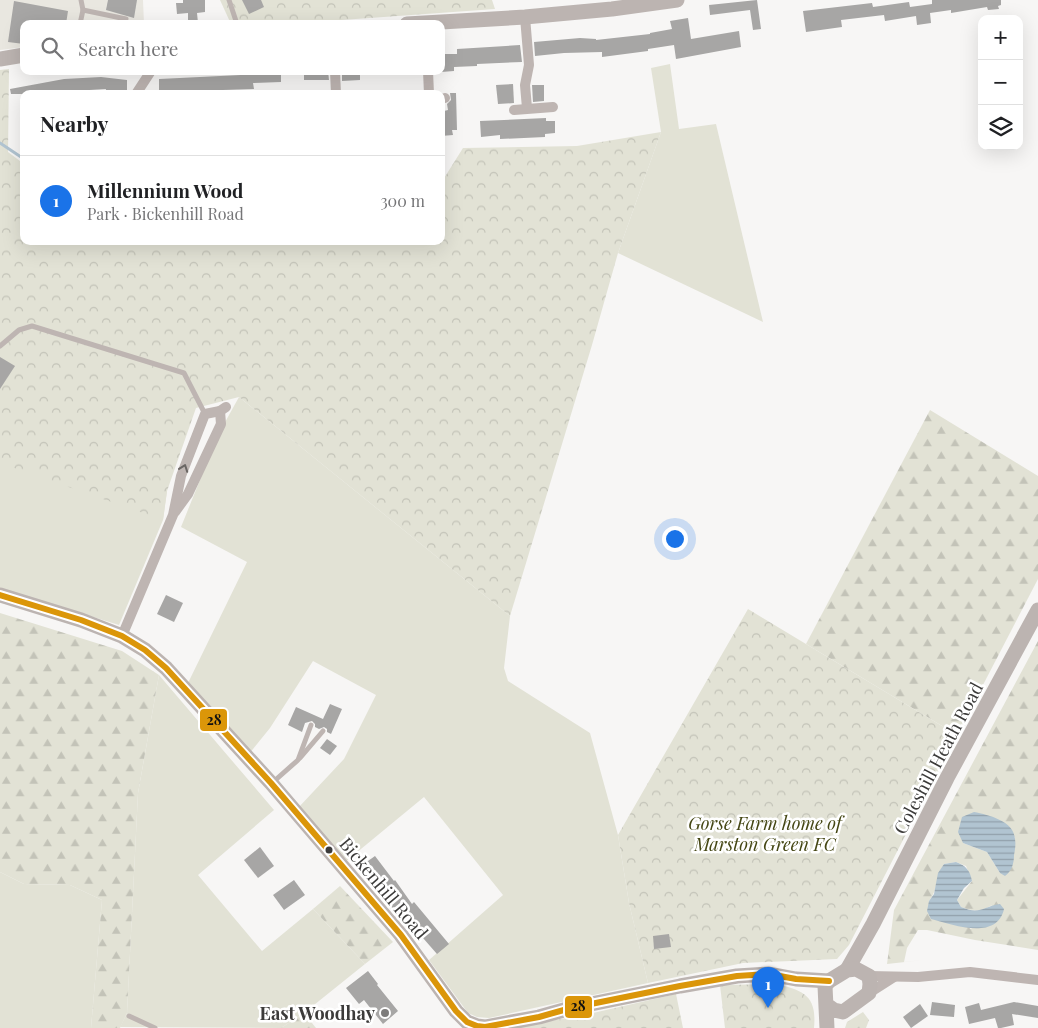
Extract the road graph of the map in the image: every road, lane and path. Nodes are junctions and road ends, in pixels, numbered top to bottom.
1 (81, 0) edge
2 (229, 0) edge
3 (677, 0) edge
4 (610, 5) edge
5 (83, 10) junction
6 (525, 17) junction
7 (126, 19) dead end
8 (81, 20) edge
9 (236, 20) edge
10 (445, 22) edge
11 (20, 56) edge
12 (0, 59) edge
13 (148, 75) edge
14 (335, 75) edge
15 (428, 75) edge
16 (139, 90) edge
17 (336, 90) edge
18 (429, 90) edge
19 (553, 107) dead end
20 (527, 108) junction
21 (514, 110) dead end
22 (0, 346) edge
23 (205, 414) junction
24 (173, 515) junction
25 (0, 595) edge
26 (1038, 610) edge
27 (122, 636) junction
28 (311, 725) dead end
29 (323, 731) dead end
30 (298, 760) junction
31 (271, 783) junction
32 (860, 973) junction
33 (894, 977) junction
34 (796, 978) junction
35 (1038, 980) edge
36 (829, 981) junction
37 (869, 993) junction
38 (826, 1000) junction
39 (843, 1012) junction
40 (129, 1016) dead end
41 (479, 1027) edge
42 (155, 1028) edge
43 (827, 1028) edge
44 (832, 1028) edge

1 - 5 lane
2 - 9 lane
3 - 4 street
4 - 6 street
5 - 7 lane
5 - 8 lane
6 - 10 street
6 - 20 street
11 - 12 street
13 - 16 street
14 - 17 street
15 - 18 street
19 - 20 street
20 - 21 street
22 - 23 lane
24 -> 23 street
23 - 24 street
24 - 27 street
25 - 27 street, Bickenhill Road
26 - 32 street, Coleshill Heath Road
27 - 31 street, Bickenhill Road
28 - 30 lane
29 - 30 lane
30 - 31 lane
31 - 41 street, Bickenhill Road
32 - 33 street
32 - 36 street
32 - 37 street
33 - 35 street
33 - 37 street
34 - 36 street, Bickenhill Road
34 - 38 street, Bickenhill Road
34 - 41 street, Bickenhill Road
36 - 38 street
37 - 39 street
38 - 39 street
38 - 43 street
39 - 44 street
40 - 42 lane

